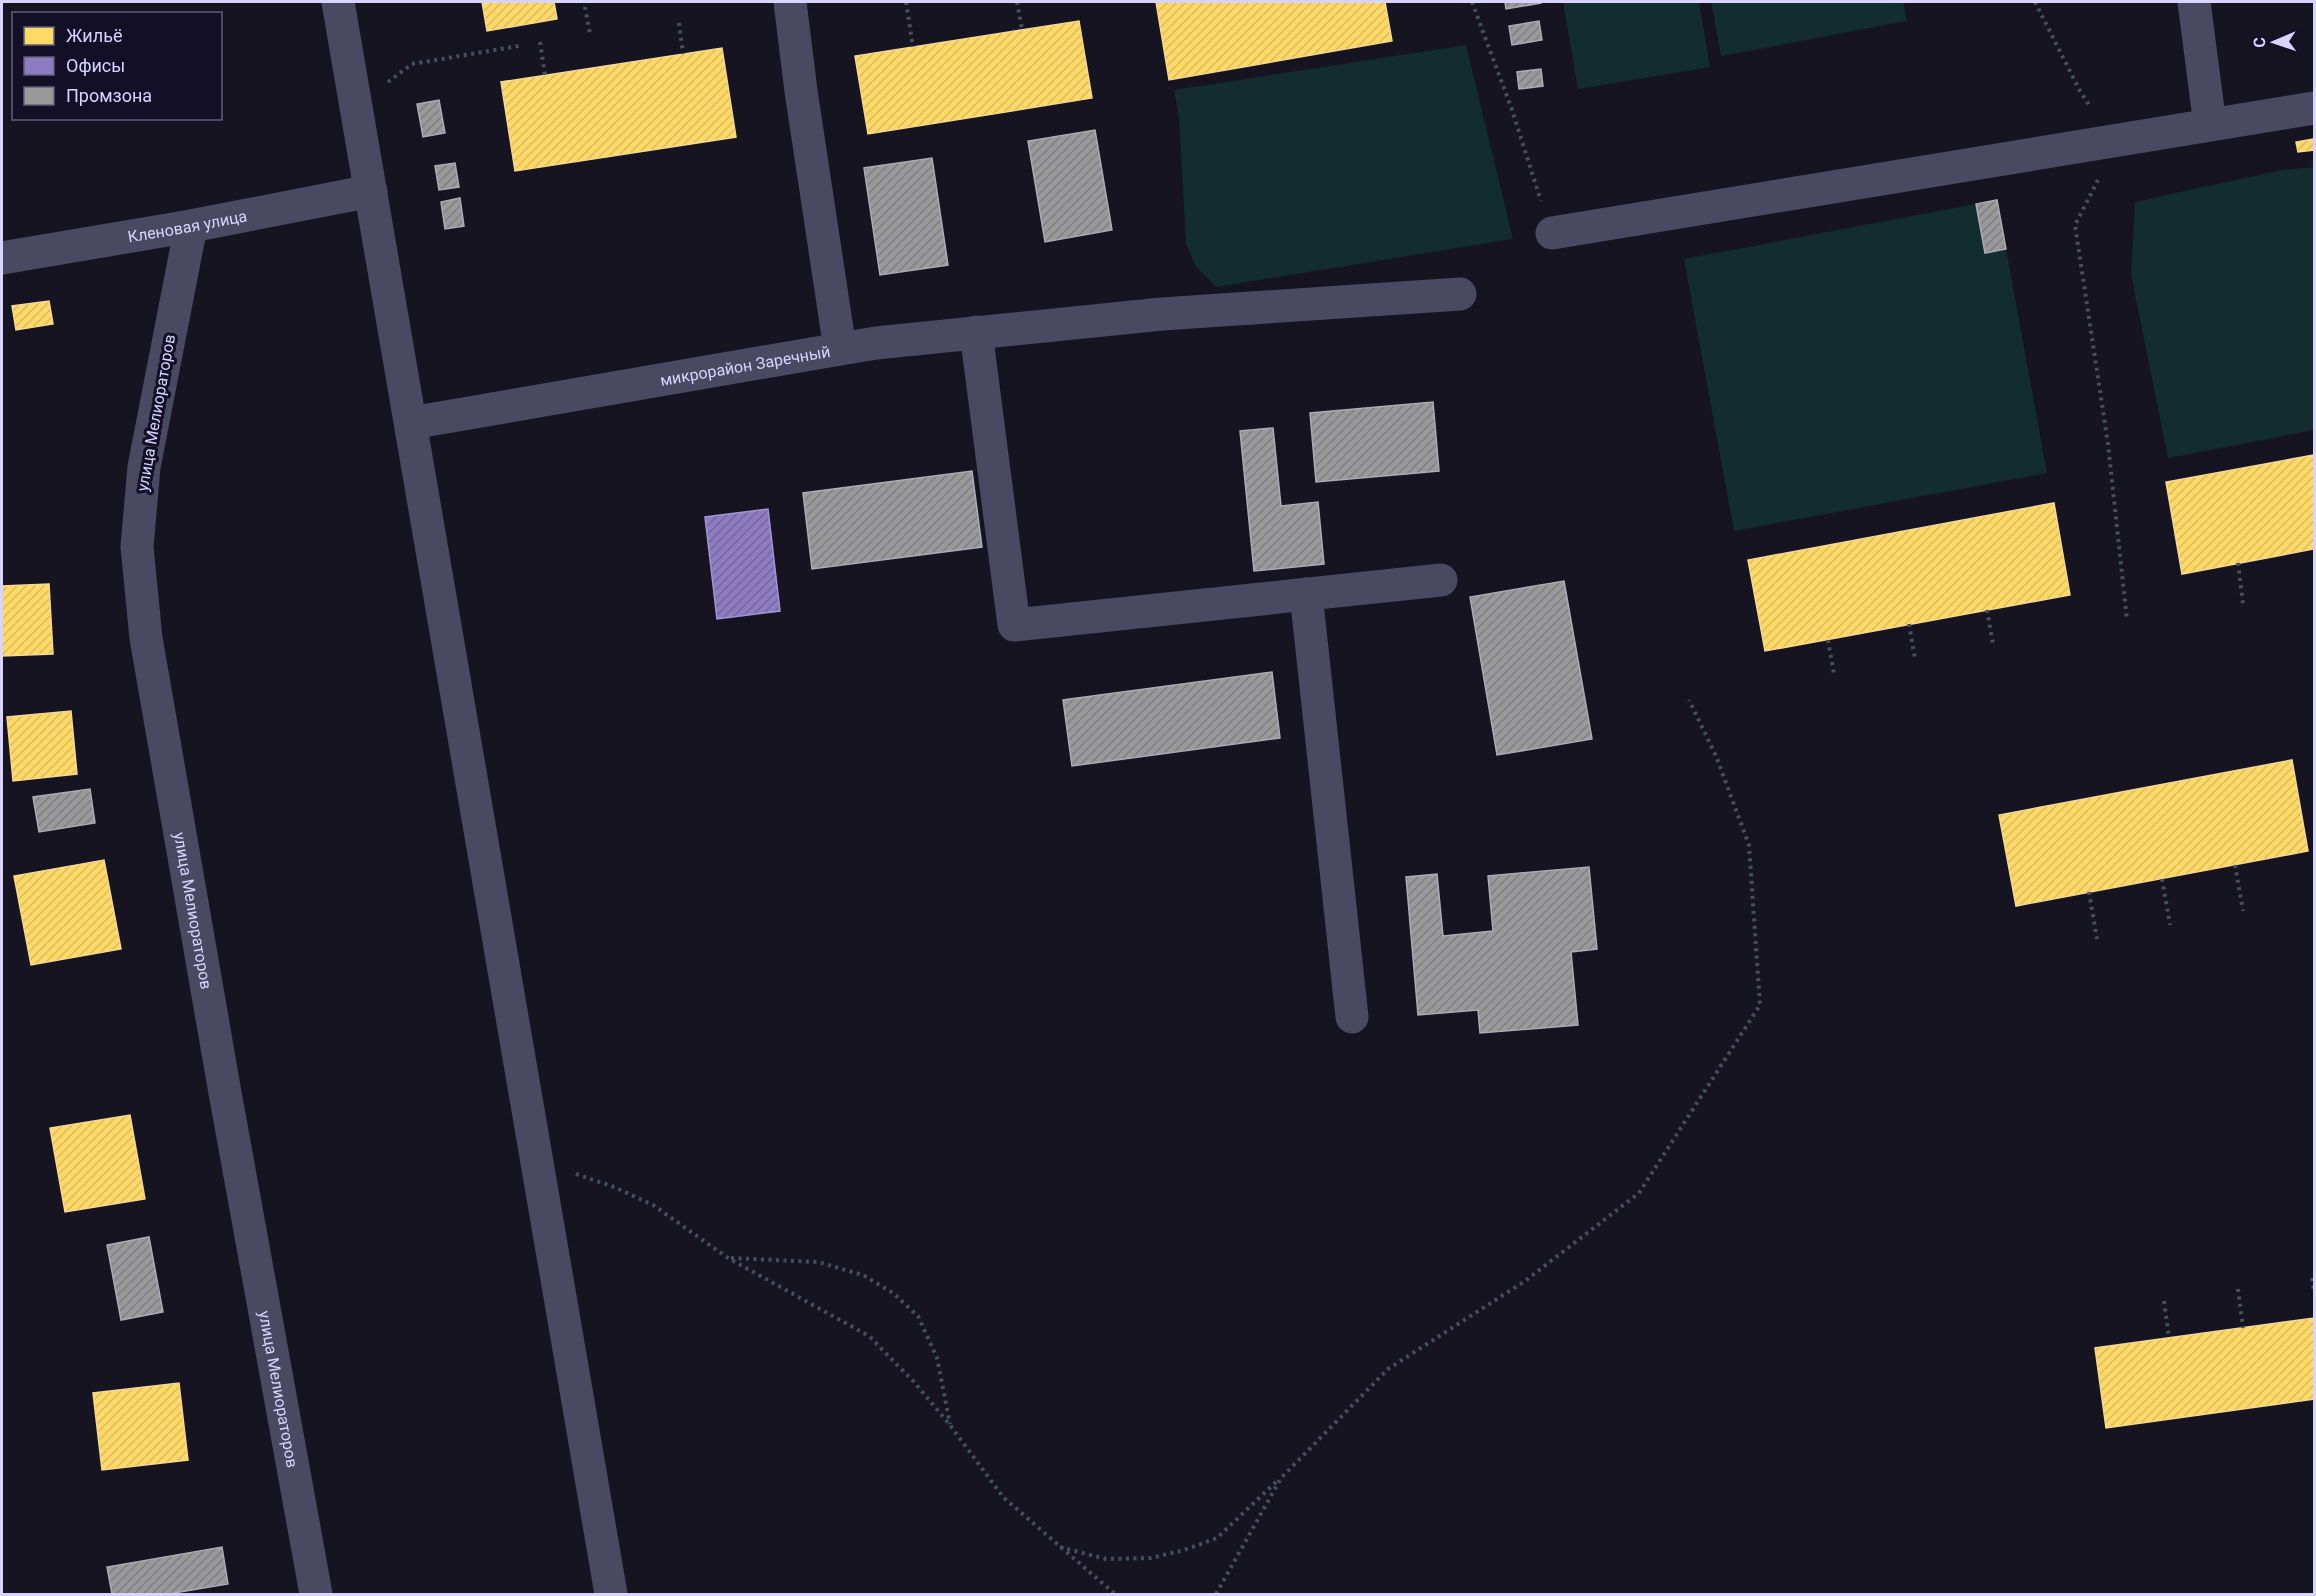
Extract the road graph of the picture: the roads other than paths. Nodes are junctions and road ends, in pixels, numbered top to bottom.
1 (338, 2) edge
2 (790, 2) edge
3 (2194, 2) edge
4 (2314, 108) edge
5 (2210, 125) junction
6 (371, 191) junction
7 (191, 226) junction
8 (1552, 233) road end
9 (2, 258) edge
10 (1460, 294) dead end
11 (976, 332) junction
12 (840, 349) junction
13 (411, 423) junction
14 (1441, 580) dead end
15 (1306, 594) junction
16 (1352, 1017) dead end
17 (316, 1594) edge
18 (611, 1594) edge

1 - 6 street
2 - 12 street, микрорайон Заречный
3 - 5 street
4 - 5 street
5 - 8 street
6 - 7 street, Кленовая улица
6 - 13 street
7 - 9 street, Кленовая улица
7 - 17 street, улица Мелиораторов
10 - 11 street
11 - 12 street
11 - 15 street
12 - 13 street, микрорайон Заречный
13 - 18 street
14 - 15 street
15 - 16 street

